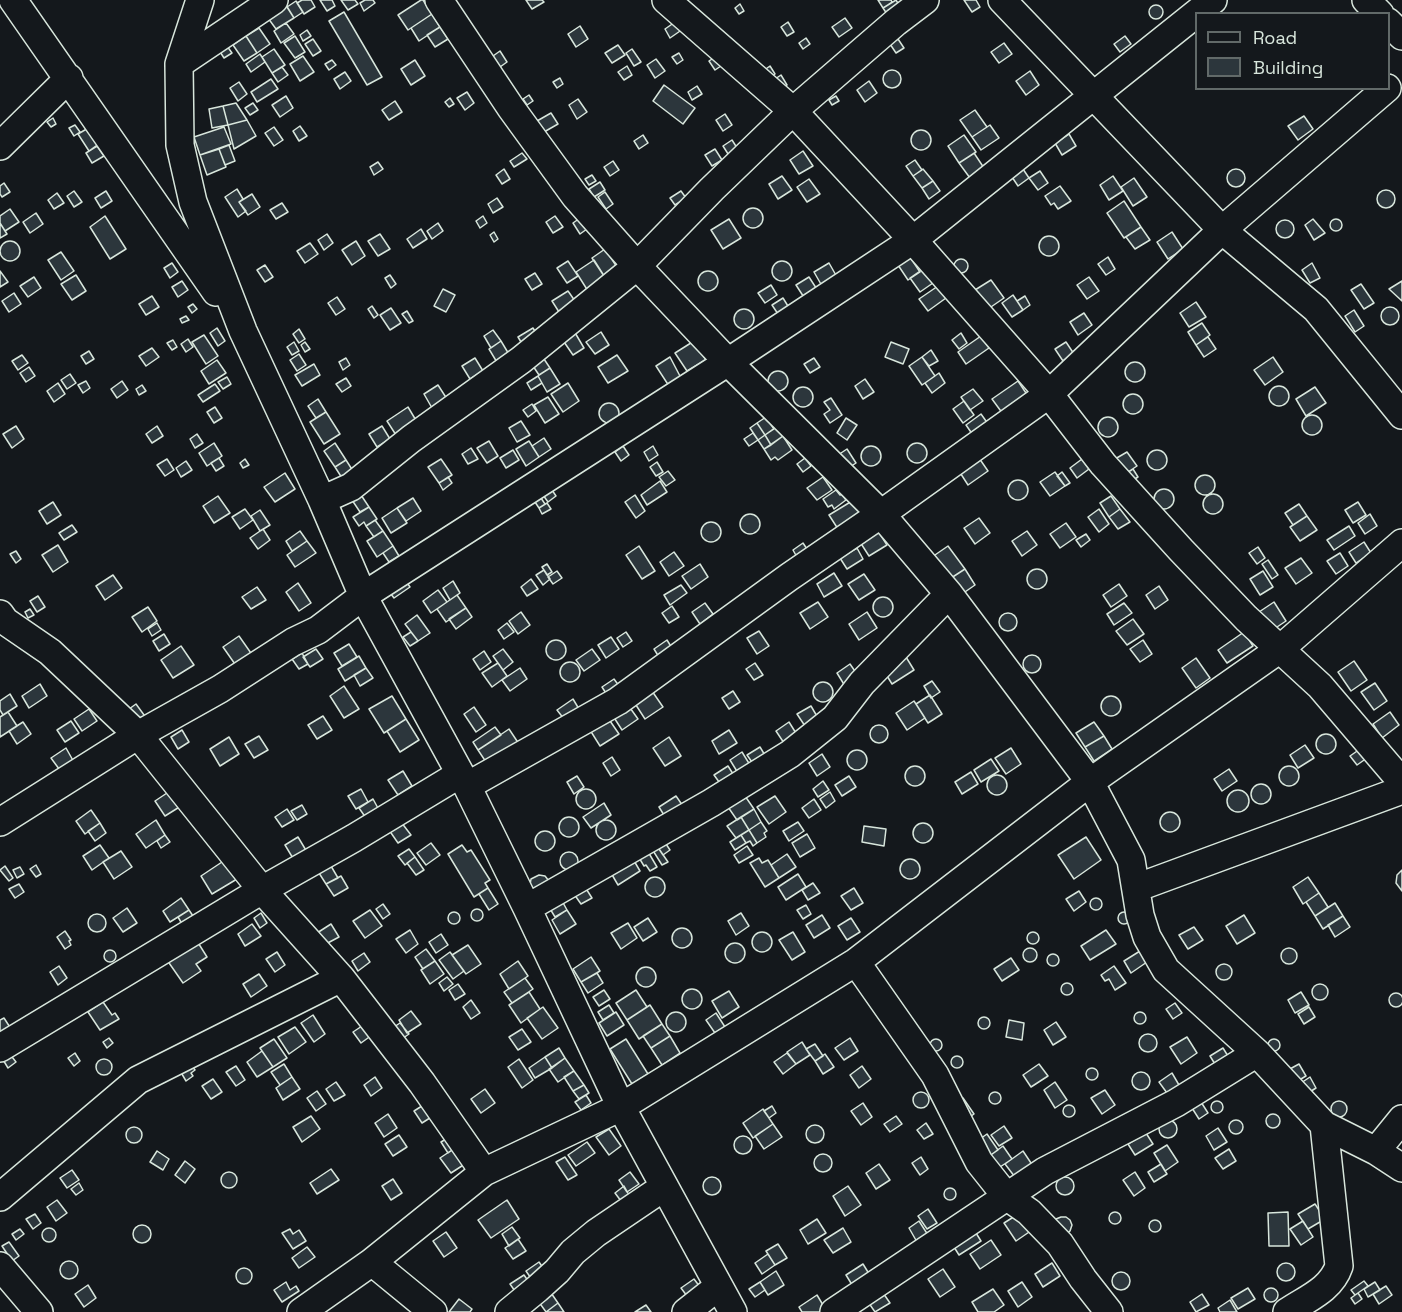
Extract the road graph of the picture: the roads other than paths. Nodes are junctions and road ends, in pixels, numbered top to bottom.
1 (13, 0) edge
2 (200, 0) edge
3 (274, 0) edge
4 (439, 0) edge
5 (666, 0) edge
6 (925, 0) edge
7 (1002, 0) edge
8 (1213, 0) edge
9 (1366, 0) edge
10 (1198, 12) edge
11 (1378, 12) edge
12 (1195, 14) edge
13 (1390, 23) edge
14 (1402, 36) edge
15 (179, 64) junction
16 (1402, 76) edge
17 (69, 78) junction
18 (1390, 86) edge
19 (1386, 90) edge
20 (1092, 96) junction
21 (793, 111) junction
22 (0, 146) edge
23 (1222, 230) junction
24 (913, 240) junction
25 (637, 266) junction
26 (243, 331) junction
27 (728, 362) junction
28 (1049, 394) junction
29 (1402, 415) edge
30 (322, 500) junction
31 (881, 514) junction
32 (1402, 543) edge
33 (949, 594) junction
34 (363, 596) junction
35 (2, 622) edge
36 (1280, 649) junction
37 (138, 735) junction
38 (463, 780) junction
39 (1090, 782) junction
40 (1402, 782) edge
41 (1402, 790) edge
42 (0, 822) edge
43 (1136, 888) junction
44 (262, 890) junction
45 (527, 908) junction
46 (856, 962) junction
47 (341, 978) junction
48 (0, 1047) edge
49 (1257, 1053) junction
50 (621, 1107) junction
51 (1402, 1119) edge
52 (1324, 1125) junction
53 (1376, 1151) junction
54 (1402, 1168) edge
55 (484, 1172) junction
56 (664, 1187) junction
57 (1006, 1196) junction
58 (0, 1197) edge
59 (372, 1262) junction
60 (0, 1266) edge
61 (719, 1286) junction
62 (39, 1312) edge
63 (301, 1312) edge
64 (433, 1312) edge
65 (509, 1312) edge
66 (686, 1312) edge
67 (732, 1312) edge
68 (834, 1312) edge
69 (1109, 1312) edge
70 (1287, 1312) edge

1 - 17 street
2 - 15 street
3 - 15 street
4 - 25 street
5 - 21 street
6 - 21 street
7 - 20 street
8 - 10 street
9 - 11 street
12 - 20 street
13 - 14 street
15 - 26 street
16 - 18 street
17 - 22 street
17 - 26 street
19 - 23 street
20 - 23 street
20 - 24 street
21 - 24 street
21 - 25 street
23 - 28 street
23 - 29 street
24 - 27 street
24 - 28 street
25 - 27 street
25 - 30 street
26 - 30 street
27 - 31 street
27 - 34 street
28 - 31 street
28 - 36 street
30 - 34 street
31 - 33 street
31 - 38 street
32 - 36 street
33 - 39 street
33 - 45 street
34 - 37 street
34 - 38 street
35 - 37 street
36 - 39 street
36 - 40 street
37 - 42 street
37 - 44 street
38 - 44 street
38 - 45 street
39 - 43 street
39 - 46 street
41 - 43 street
43 - 49 street
44 - 47 street
44 - 48 street
45 - 50 street
46 - 50 street
46 - 57 street
47 - 55 street
47 - 58 street
49 - 52 street
49 - 57 street
50 - 55 street
50 - 56 street
51 - 53 street
52 - 53 street
52 - 70 street
53 - 54 street
55 - 59 street
56 - 61 street
56 - 65 street
57 - 68 street
57 - 69 street
59 - 63 street
59 - 64 street
60 - 62 street
61 - 66 street
61 - 67 street

